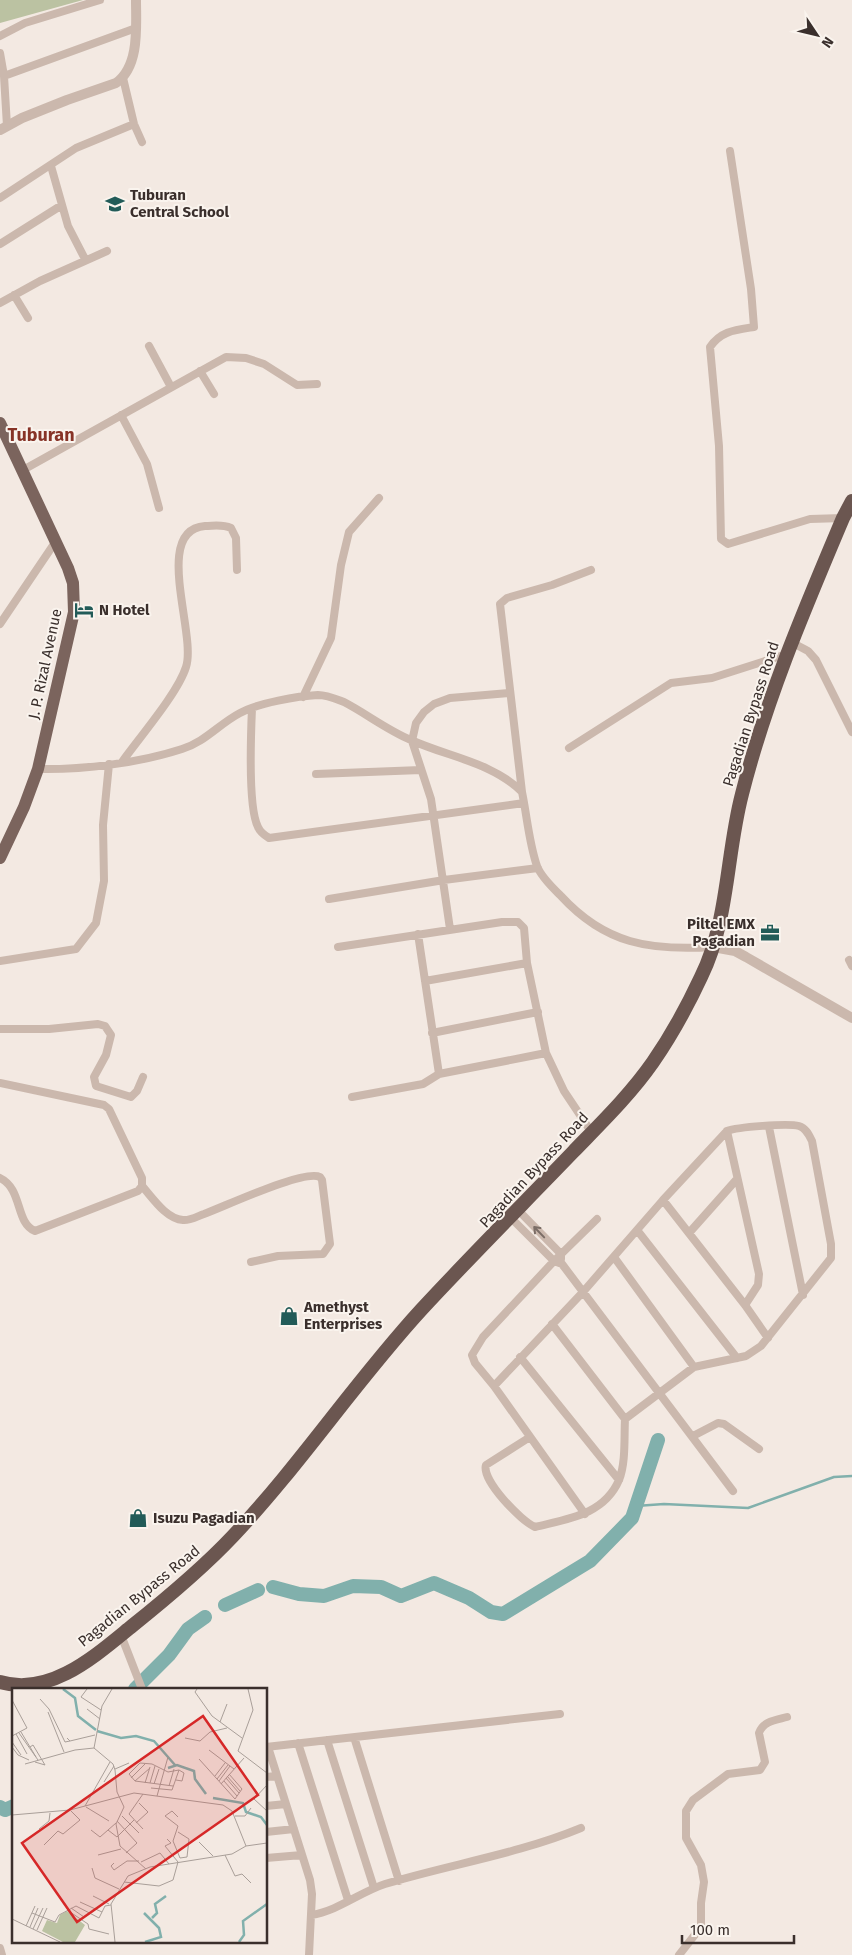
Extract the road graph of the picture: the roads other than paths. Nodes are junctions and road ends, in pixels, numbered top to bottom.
1 (100, 0) edge
2 (136, 0) edge
3 (136, 28) junction
4 (0, 36) edge
5 (0, 53) edge
6 (4, 76) junction
7 (123, 78) junction
8 (134, 124) junction
9 (4, 128) edge
10 (142, 142) dead end
11 (730, 151) dead end
12 (51, 166) junction
13 (0, 198) edge
14 (62, 205) junction
15 (0, 244) edge
16 (107, 251) dead end
17 (85, 259) junction
18 (14, 295) junction
19 (0, 303) edge
20 (28, 318) dead end
21 (149, 346) dead end
22 (200, 371) junction
23 (316, 384) dead end
24 (171, 387) junction
25 (214, 394) dead end
26 (121, 415) junction
27 (0, 423) edge
28 (23, 470) junction
29 (379, 498) dead end
30 (852, 501) edge
31 (159, 508) dead end
32 (843, 518) junction
33 (56, 541) junction
34 (236, 570) dead end
35 (591, 570) dead end
36 (0, 624) edge
37 (789, 648) junction
38 (509, 693) junction
39 (303, 698) junction
40 (252, 708) junction
41 (852, 732) edge
42 (412, 741) junction
43 (569, 748) dead end
44 (122, 762) junction
45 (109, 764) junction
46 (38, 769) junction
47 (421, 770) junction
48 (316, 774) dead end
49 (522, 792) junction
50 (524, 803) junction
51 (434, 817) junction
52 (0, 858) edge
53 (538, 868) junction
54 (444, 880) junction
55 (329, 899) dead end
56 (450, 929) junction
57 (418, 934) junction
58 (338, 947) dead end
59 (713, 947) junction
60 (0, 961) edge
61 (527, 963) junction
62 (425, 981) junction
63 (538, 1012) junction
64 (852, 1018) edge
65 (0, 1029) edge
66 (432, 1033) junction
67 (546, 1053) junction
68 (439, 1074) junction
69 (143, 1077) dead end
70 (0, 1083) edge
71 (352, 1097) dead end
72 (769, 1127) junction
73 (592, 1132) junction
74 (727, 1132) junction
75 (0, 1178) edge
76 (737, 1179) junction
77 (142, 1186) junction
78 (663, 1200) junction
79 (515, 1214) junction
80 (597, 1219) dead end
81 (637, 1230) junction
82 (689, 1233) junction
83 (561, 1254) junction
84 (614, 1257) junction
85 (554, 1261) junction
86 (251, 1262) dead end
87 (562, 1264) junction
88 (583, 1292) junction
89 (803, 1295) junction
90 (745, 1305) junction
91 (552, 1324) junction
92 (768, 1338) junction
93 (520, 1357) junction
94 (737, 1358) junction
95 (694, 1366) junction
96 (494, 1386) junction
97 (658, 1392) junction
98 (625, 1419) junction
99 (693, 1436) junction
100 (530, 1437) junction
101 (759, 1449) dead end
102 (619, 1480) junction
103 (733, 1491) dead end
104 (586, 1514) junction
105 (121, 1635) junction
106 (0, 1682) edge
107 (140, 1685) edge
108 (560, 1714) dead end
109 (787, 1717) dead end
110 (354, 1737) junction
111 (328, 1740) junction
112 (298, 1744) junction
113 (268, 1747) edge
114 (268, 1750) edge
115 (277, 1776) junction
116 (268, 1777) edge
117 (286, 1804) junction
118 (268, 1806) edge
119 (581, 1828) dead end
120 (294, 1829) junction
121 (268, 1832) edge
122 (302, 1855) junction
123 (268, 1858) edge
124 (399, 1880) junction
125 (374, 1888) junction
126 (348, 1900) junction
127 (311, 1915) junction
128 (0, 1948) edge
129 (2, 1955) edge
130 (309, 1955) edge
131 (679, 1955) edge

1 - 4 street
2 - 3 street
3 - 6 street
3 - 7 street
5 - 6 street
6 - 9 street
7 - 8 street
7 - 9 street
8 - 10 street
8 - 12 street
11 - 32 street
12 - 13 street
12 - 14 street
14 - 15 street
14 - 17 street
16 - 17 street
17 - 18 street
18 - 19 street
18 - 20 street
21 - 24 street
22 - 23 street
22 - 24 street
22 - 25 street
24 - 26 street
26 - 28 street
26 - 31 street
27 - 28 main road, J. P. Rizal Avenue
28 - 33 main road, J. P. Rizal Avenue
29 - 39 street
30 - 32 highway, Pagadian Bypass Road
32 - 37 highway, Pagadian Bypass Road
33 - 36 street
33 - 46 main road, J. P. Rizal Avenue
34 - 44 street
35 - 38 street
37 - 41 street
37 - 43 street
37 - 59 highway, Pagadian Bypass Road
38 - 42 street
38 - 49 street
39 - 40 street
39 - 42 street
40 - 44 street
40 - 51 street
42 - 47 street
42 - 49 street
44 - 45 street
45 - 46 street
45 - 60 street
46 - 52 main road, J. P. Rizal Avenue
47 - 48 street
47 - 51 street
49 - 50 street
50 - 51 street
50 - 53 street
51 - 54 street
53 - 54 street
53 - 59 street
54 - 55 street
54 - 56 street
56 - 57 street
56 - 61 street
57 - 58 street
57 - 62 street
59 - 64 street
59 - 73 highway, Pagadian Bypass Road
61 - 62 street
61 - 63 street
62 - 66 street
63 - 66 street
63 - 67 street
65 - 69 street
66 - 68 street
67 - 68 street
67 - 73 street
68 - 71 street
70 - 77 street
72 - 74 street
72 - 89 street
72 - 89 street
73 - 79 highway, Pagadian Bypass Road
74 - 76 street
74 - 78 street
75 - 77 street
76 - 82 street
76 - 90 street
77 - 86 street
78 - 81 street
78 - 82 street
83 -> 79 street
79 - 85 street
79 - 105 highway, Pagadian Bypass Road
80 - 83 street
81 - 84 street
81 - 94 street
82 - 90 street
83 - 85 street
83 - 87 street
84 - 88 street
84 - 95 street
85 - 87 street
85 - 96 street
87 - 88 street
88 - 91 street
88 - 97 street
89 - 92 street
90 - 92 street
91 - 93 street
91 - 98 street
92 - 94 street
93 - 96 street
93 - 102 street
94 - 95 street
95 - 97 street
96 - 100 street
97 - 98 street
97 - 99 street
98 - 102 street
99 - 101 street
99 - 103 street
100 - 104 street
100 - 104 street
102 - 104 street
105 - 106 highway, Pagadian Bypass Road
105 - 107 street
108 - 110 street
109 - 131 street
110 - 111 street
110 - 124 street
111 - 112 street
111 - 125 street
112 - 113 street
112 - 126 street
114 - 115 street
115 - 116 street
115 - 117 street
117 - 118 street
117 - 120 street
119 - 124 street
120 - 121 street
120 - 122 street
122 - 123 street
122 - 127 street
124 - 125 street
125 - 126 street
126 - 127 street
127 - 130 street
128 - 129 street

